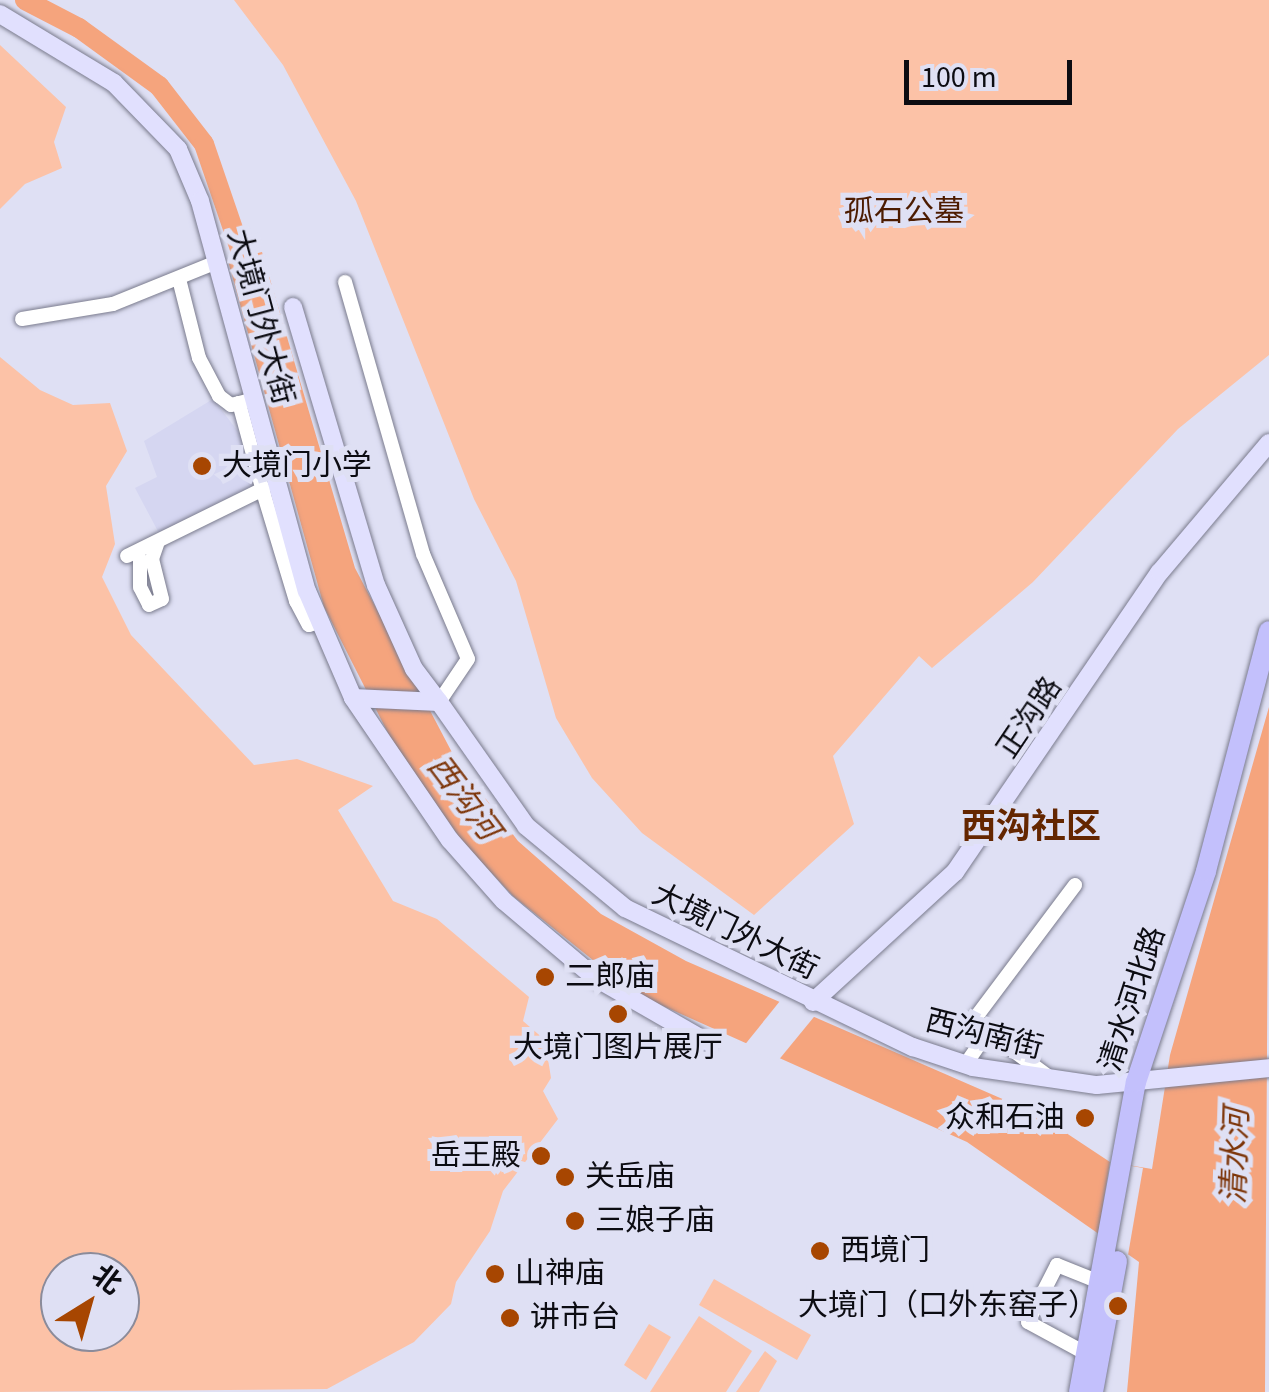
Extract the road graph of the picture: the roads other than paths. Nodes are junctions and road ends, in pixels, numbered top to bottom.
1 (0, 14) edge
2 (217, 262) junction
3 (179, 280) junction
4 (345, 282) dead end
5 (293, 308) dead end
6 (22, 318) dead end
7 (247, 401) junction
8 (1269, 443) edge
9 (1269, 453) edge
10 (263, 489) junction
11 (158, 542) junction
12 (318, 622) junction
13 (1269, 631) edge
14 (1269, 660) edge
15 (362, 699) junction
16 (431, 702) junction
17 (1075, 885) dead end
18 (817, 1004) junction
19 (988, 1032) junction
20 (707, 1042) dead end
21 (964, 1065) junction
22 (1269, 1068) edge
23 (1053, 1080) junction
24 (1148, 1080) junction
25 (1112, 1252) junction
26 (1099, 1282) junction
27 (1087, 1354) junction
28 (1080, 1392) edge
29 (1093, 1392) edge

1 - 2 street, 大境门外大街
2 - 3 street
2 - 7 street, 大境门外大街
3 - 6 street
3 - 7 street
4 - 16 street
5 - 16 street, 大境门外大街
7 - 10 street
7 - 12 street, 大境门外大街
8 - 18 street, 正沟路
9 - 18 street, 正沟路
10 - 11 street
10 - 12 street
11 - 11 street
12 - 15 street, 大境门外大街
13 - 24 main road, 清水河北路
14 - 24 main road, 清水河北路
15 - 16 street
15 - 20 street, 大境门外大街
16 - 18 street, 大境门外大街
17 - 19 street
18 - 21 street, 西沟南街
19 - 21 street
19 - 23 street
21 - 23 street, 西沟南街
22 - 24 street, 西沟南街
23 - 24 street, 西沟南街
24 - 25 main road, 清水河北路
25 - 26 main road, 清水河北路
25 - 29 main road, 清水河北路
26 - 27 main road, 清水河北路
26 - 27 street
27 - 28 main road, 清水河北路

